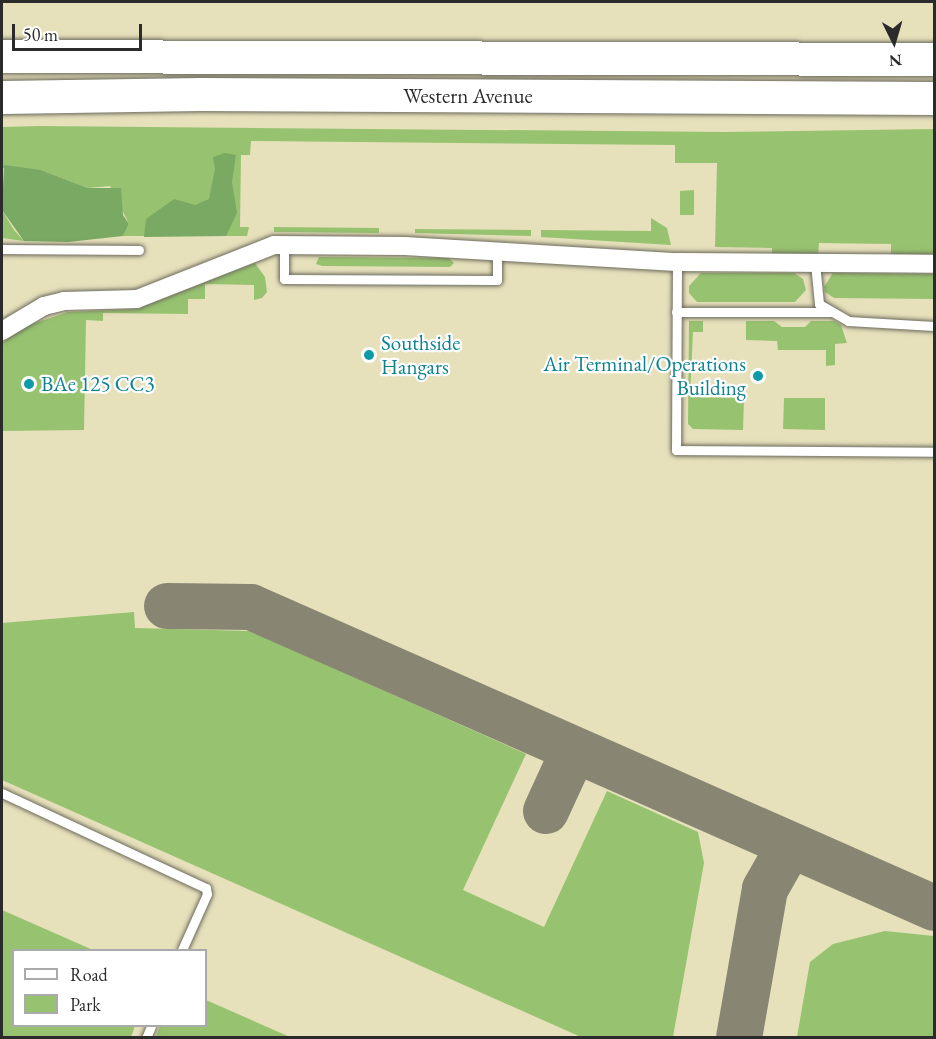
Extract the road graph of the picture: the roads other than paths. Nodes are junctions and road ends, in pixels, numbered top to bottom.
1 (2, 56) edge
2 (934, 59) edge
3 (2, 97) edge
4 (934, 98) edge
5 (284, 245) junction
6 (2, 249) edge
7 (139, 250) dead end
8 (497, 252) junction
9 (676, 262) junction
10 (815, 263) junction
11 (934, 264) edge
12 (676, 312) junction
13 (832, 312) junction
14 (934, 326) edge
15 (2, 331) edge
16 (934, 452) edge
17 (2, 793) edge
18 (183, 949) edge

1 - 2 highway, Western Avenue
3 - 4 highway, Western Avenue
5 - 8 street
5 - 8 lane
5 - 15 street
6 - 7 lane
8 - 9 street
9 - 10 street
9 - 12 lane
10 - 11 street
10 - 13 lane
12 - 13 lane
12 - 16 lane
13 - 14 lane
17 - 18 lane

